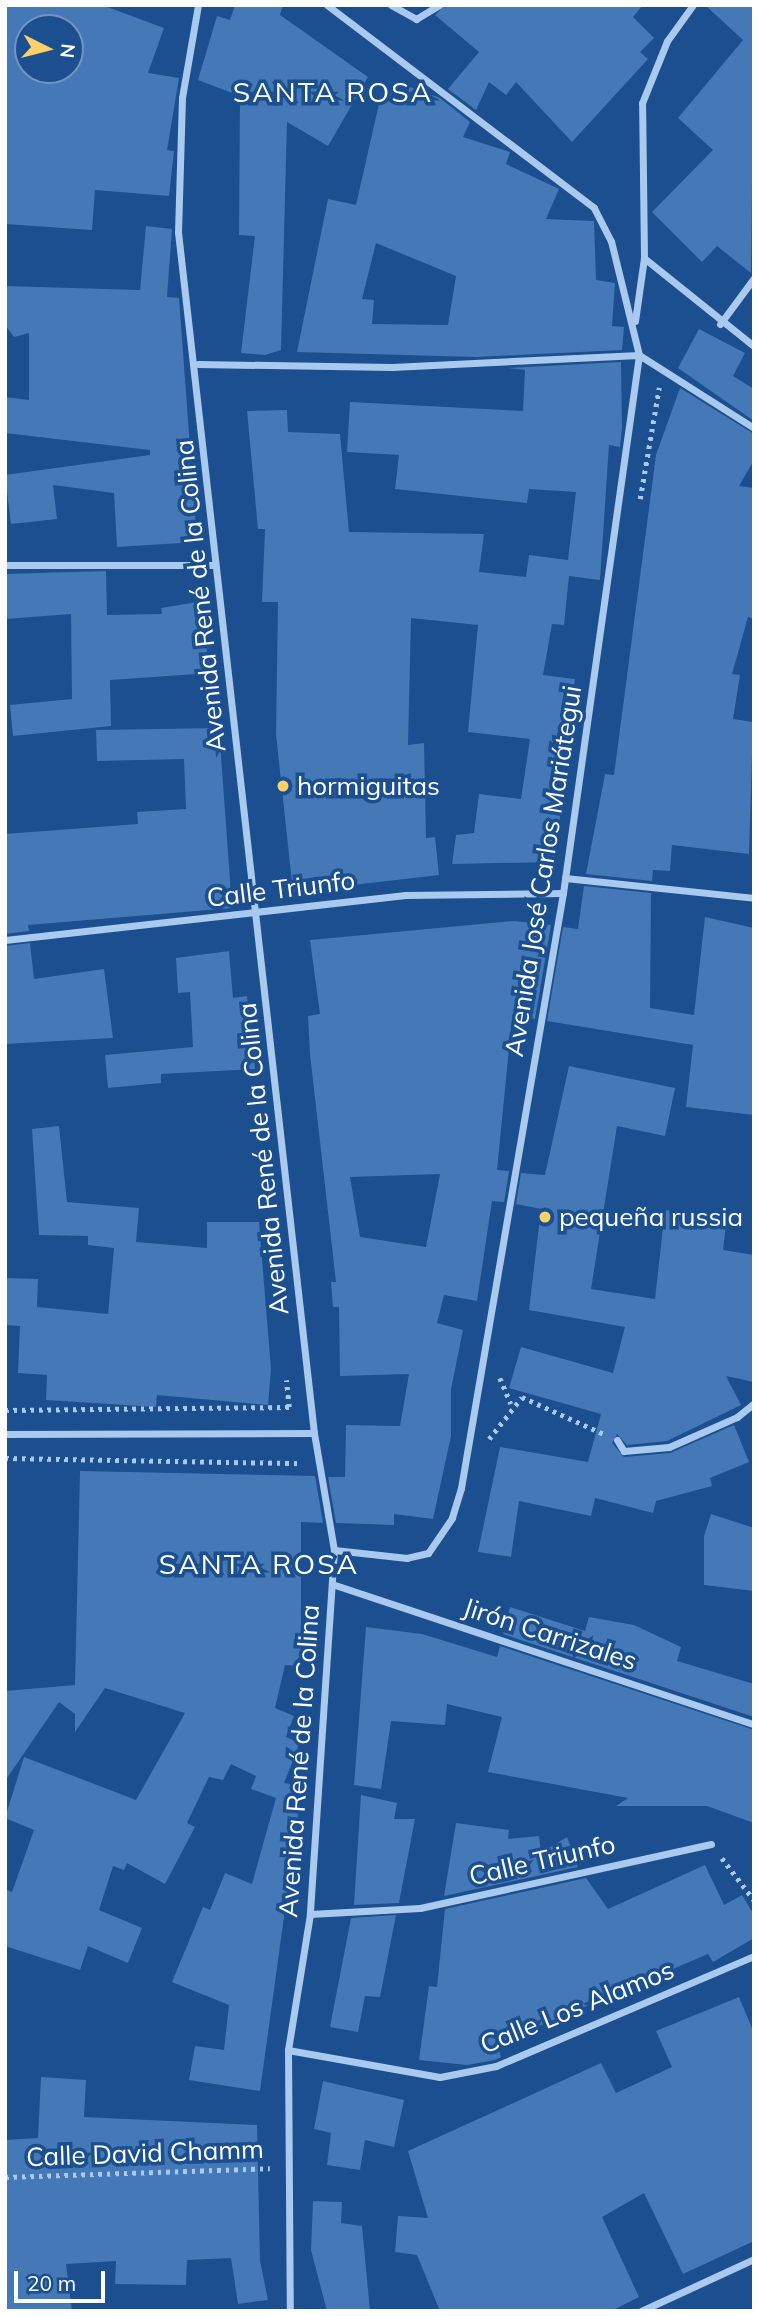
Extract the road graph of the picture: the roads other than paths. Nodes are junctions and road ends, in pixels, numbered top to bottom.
1 (198, 5) edge
2 (327, 5) edge
3 (391, 5) edge
4 (439, 5) edge
5 (693, 5) edge
6 (644, 258) junction
7 (754, 278) edge
8 (720, 324) junction
9 (635, 325) junction
10 (754, 346) edge
11 (639, 355) junction
12 (198, 364) junction
13 (754, 428) edge
14 (5, 565) edge
15 (215, 565) junction
16 (565, 878) junction
17 (564, 893) junction
18 (754, 898) edge
19 (258, 912) junction
20 (5, 940) edge
21 (754, 1403) edge
22 (314, 1433) junction
23 (5, 1434) edge
24 (617, 1440) road end
25 (334, 1550) junction
26 (332, 1584) junction
27 (754, 1724) edge
28 (711, 1843) road end
29 (310, 1914) junction
30 (754, 1956) edge
31 (288, 2050) junction
32 (754, 2259) edge
33 (290, 2311) edge
34 (641, 2311) edge

1 - 12 street, Avenida René de la Colina
2 - 9 street
3 - 4 street
5 - 6 street
6 - 8 street
6 - 9 street
7 - 8 street
8 - 10 street
9 - 11 street, Avenida José Carlos Mariátegui
11 - 12 street
11 - 13 street
11 - 16 street, Avenida José Carlos Mariátegui
12 - 15 street, Avenida René de la Colina
14 - 15 street
15 - 19 street, Avenida René de la Colina
16 - 17 street, Avenida José Carlos Mariátegui
16 - 18 street
17 - 19 street, Calle Triunfo
17 - 25 street, Avenida José Carlos Mariátegui
19 - 20 street, Calle Triunfo
19 - 22 street, Avenida René de la Colina
21 - 24 street
22 - 23 street
22 - 25 street, Avenida René de la Colina
25 - 26 street, Avenida René de la Colina
26 - 27 street, Jirón Carrizales
26 - 29 street, Avenida René de la Colina
28 - 29 street, Calle Triunfo
29 - 31 street, Avenida René de la Colina
30 - 31 street, Calle Los Alamos
31 - 33 street, Avenida René de la Colina
32 - 34 street

